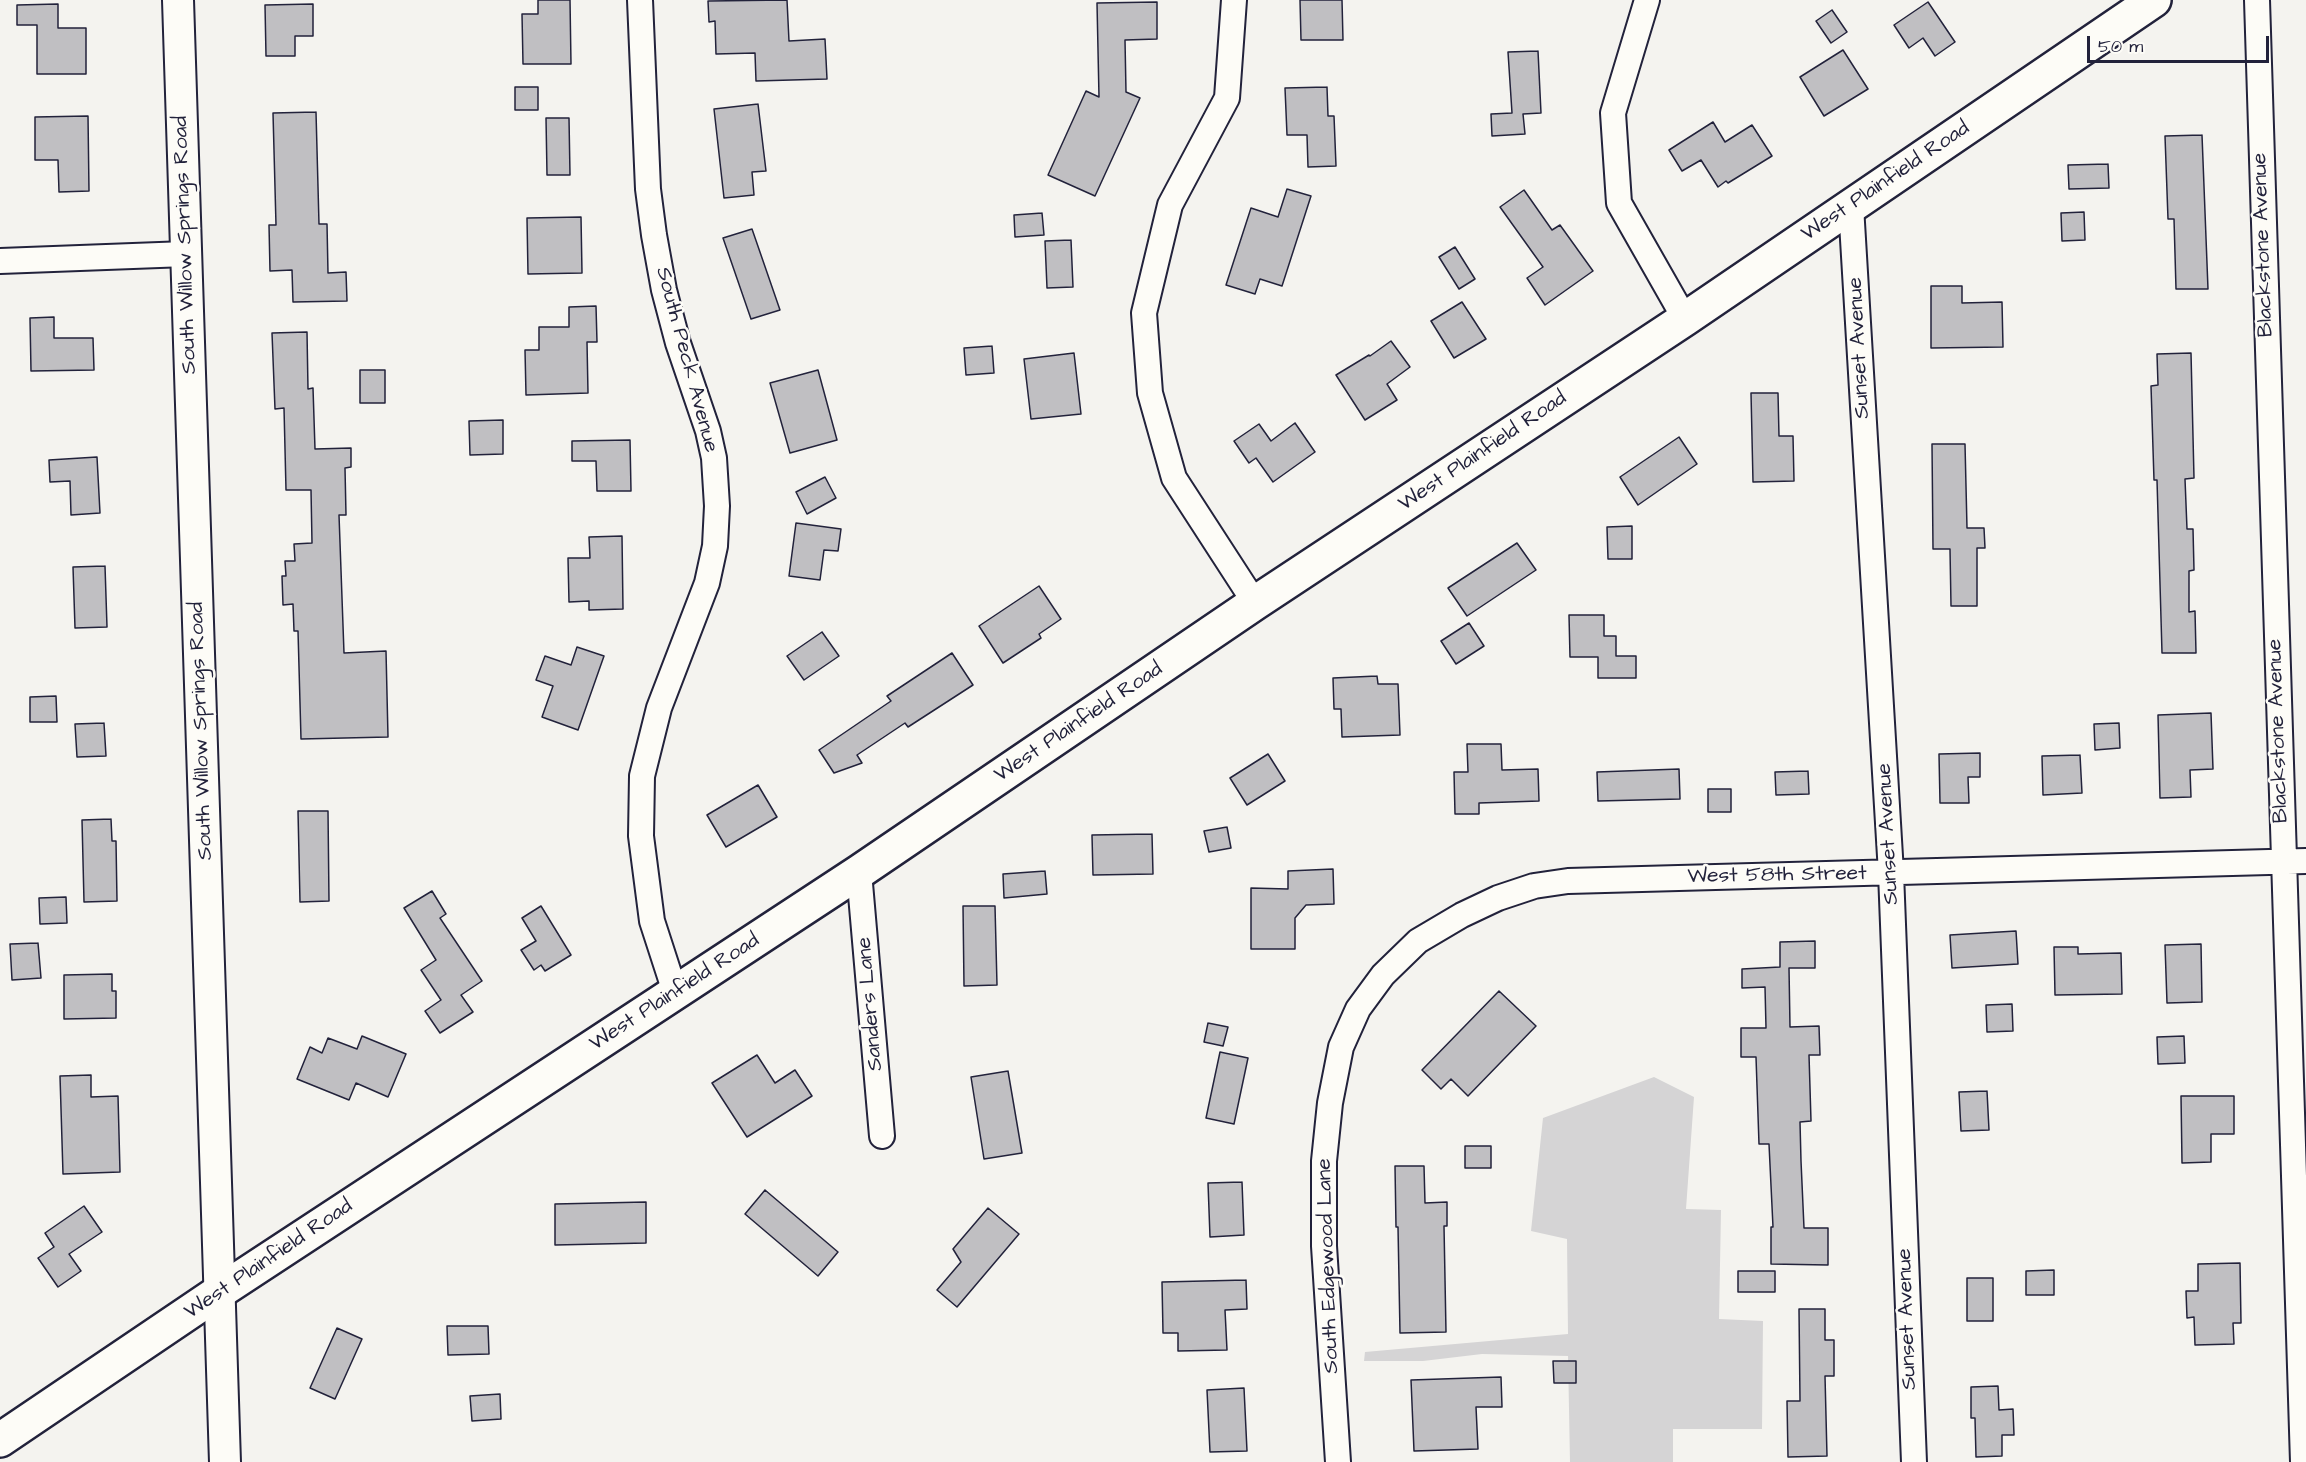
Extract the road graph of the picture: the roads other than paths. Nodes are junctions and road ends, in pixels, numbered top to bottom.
1 (178, 0) edge
2 (640, 0) edge
3 (1234, 0) edge
4 (1647, 0) edge
5 (2257, 0) edge
6 (2148, 2) edge
7 (1851, 206) junction
8 (186, 254) junction
9 (0, 261) edge
10 (1685, 318) junction
11 (1256, 603) junction
12 (2295, 861) edge
13 (860, 872) junction
14 (1892, 873) junction
15 (1383, 975) joint
16 (675, 992) junction
17 (882, 1136) dead end
18 (219, 1292) junction
19 (0, 1440) edge
20 (225, 1462) edge
21 (1338, 1462) edge
22 (1914, 1462) edge
23 (2303, 1462) edge

1 - 8 street, South Willow Springs Road
2 - 16 street, South Peck Avenue
3 - 11 street
4 - 10 street
5 - 12 street, Blackstone Avenue
6 - 7 main road, West Plainfield Road
7 - 10 main road, West Plainfield Road
7 - 14 street, Sunset Avenue
8 - 9 street
8 - 18 street, South Willow Springs Road
10 - 11 main road, West Plainfield Road
11 - 13 main road, West Plainfield Road
12 - 14 street, West 58th Street
12 - 23 street, Blackstone Avenue
13 - 16 main road, West Plainfield Road
13 - 17 street, Sanders Lane
14 - 15 street, West 58th Street
14 - 22 street, Sunset Avenue
15 - 21 street, South Edgewood Lane
16 - 18 main road, West Plainfield Road
18 - 19 main road, West Plainfield Road
18 - 20 street, South Willow Springs Road

